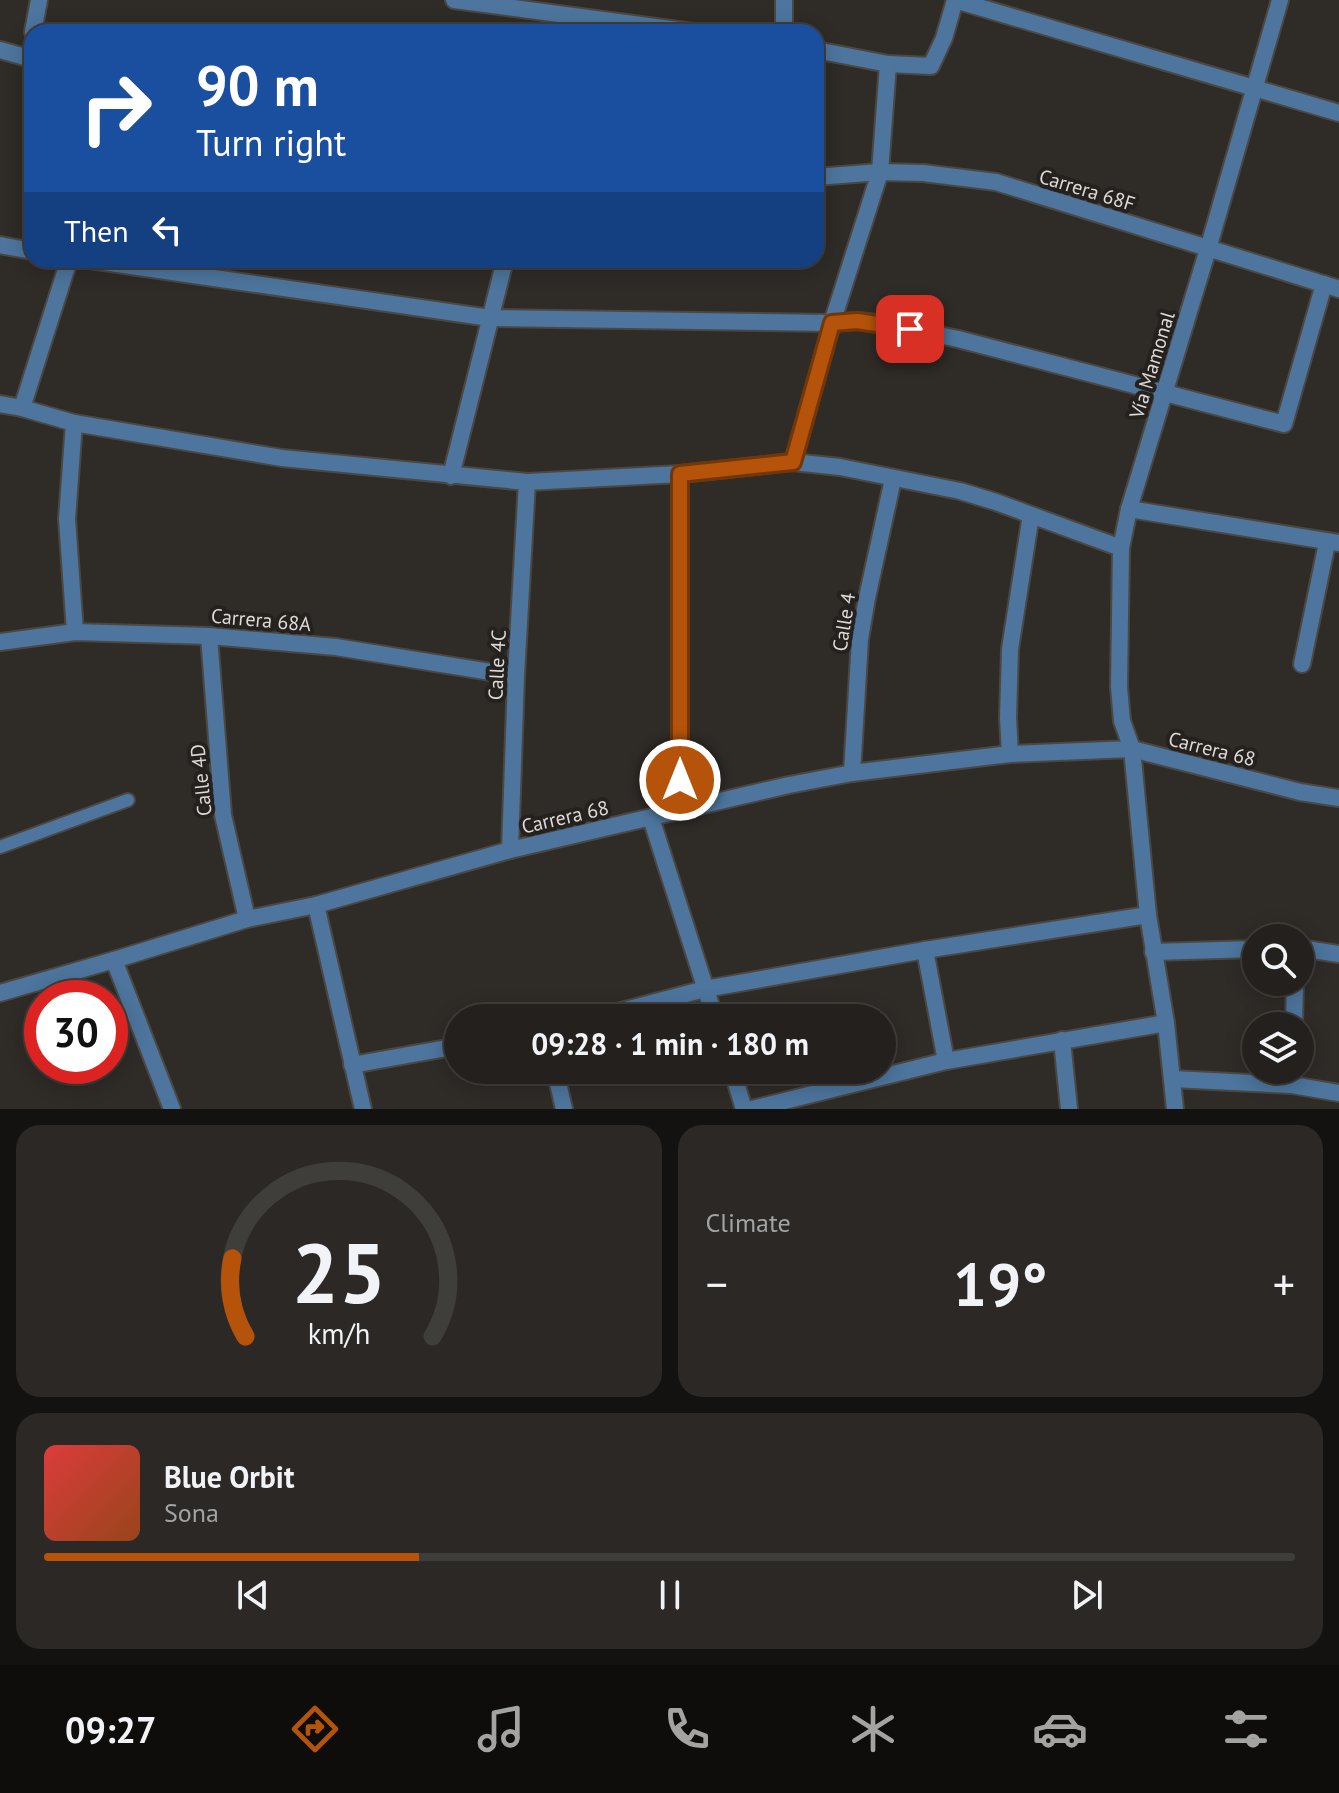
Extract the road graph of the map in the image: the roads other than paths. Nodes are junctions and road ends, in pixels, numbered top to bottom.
1 (39, 0) edge
2 (454, 0) edge
3 (784, 0) edge
4 (955, 0) edge
5 (1280, 0) edge
6 (525, 5) edge
7 (34, 24) edge
8 (560, 24) edge
9 (784, 24) edge
10 (0, 50) edge
11 (824, 52) edge
12 (24, 56) edge
13 (888, 64) junction
14 (1253, 89) junction
15 (1339, 113) edge
16 (880, 172) junction
17 (824, 176) edge
18 (0, 245) edge
19 (1208, 249) junction
20 (24, 250) edge
21 (66, 268) edge
22 (145, 268) edge
23 (503, 268) edge
24 (1331, 287) edge
25 (490, 318) junction
26 (832, 323) junction
27 (1165, 392) junction
28 (0, 404) edge
29 (22, 408) junction
30 (74, 423) junction
31 (793, 462) junction
32 (680, 474) junction
33 (451, 476) junction
34 (893, 479) junction
35 (527, 482) junction
36 (1129, 509) junction
37 (1031, 515) junction
38 (1333, 543) edge
39 (1121, 548) junction
40 (75, 632) junction
41 (209, 636) junction
42 (0, 642) edge
43 (1302, 664) dead end
44 (516, 676) junction
45 (1132, 749) junction
46 (1010, 754) junction
47 (852, 773) junction
48 (1339, 798) edge
49 (128, 800) dead end
50 (680, 810) junction
51 (651, 818) junction
52 (0, 847) edge
53 (510, 850) junction
54 (316, 905) junction
55 (1148, 915) junction
56 (247, 919) junction
57 (1242, 949) edge
58 (925, 950) junction
59 (1314, 950) edge
60 (1153, 952) junction
61 (1339, 954) edge
62 (114, 960) junction
63 (705, 989) junction
64 (0, 993) edge
65 (648, 1004) edge
66 (710, 1004) edge
67 (1166, 1023) junction
68 (1062, 1040) junction
69 (444, 1049) edge
70 (946, 1061) junction
71 (352, 1065) junction
72 (1242, 1078) edge
73 (1173, 1079) junction
74 (558, 1084) edge
75 (736, 1084) edge
76 (1311, 1084) edge
77 (1339, 1093) edge
78 (172, 1109) edge
79 (363, 1109) edge
80 (564, 1109) edge
81 (744, 1109) edge
82 (752, 1109) edge
83 (1069, 1109) edge
84 (1175, 1109) edge

1 - 7 street
2 - 6 street
3 - 9 street
4 - 13 street
4 - 14 street
5 - 14 street, Vía Mamonal
6 - 8 street
10 - 12 street
11 - 13 street
13 - 16 street
14 - 15 street
14 - 19 street, Vía Mamonal
16 - 17 street, Carrera 68F
16 - 19 street, Carrera 68F
16 - 26 street
18 - 20 street
19 - 24 street, Carrera 68F
19 - 27 street, Vía Mamonal
21 - 29 street
22 - 25 street
23 - 25 street
24 - 27 street
25 - 26 street
25 - 33 street
26 - 27 street
26 - 31 street
27 - 36 street, Vía Mamonal
28 - 29 street
29 - 30 street
30 - 33 street
30 - 40 street
31 - 32 street
31 - 34 street
32 - 35 street
32 - 50 street
33 - 35 street
34 - 37 street
34 - 47 street, Calle 4
35 - 44 street, Calle 4C
36 - 38 street
36 - 39 street, Vía Mamonal
37 - 39 street
37 - 46 street
38 - 43 street
39 - 45 street, Vía Mamonal
40 - 41 street, Carrera 68A
40 - 42 street, Carrera 68A
41 - 44 street, Carrera 68A
41 - 56 street, Calle 4D
44 - 53 street, Calle 4C
45 - 46 street, Carrera 68
45 - 48 street, Carrera 68
45 - 55 street, Vía Mamonal
46 - 47 street, Carrera 68
47 - 50 street, Carrera 68
49 - 52 lane
50 - 51 street, Carrera 68
51 - 53 street, Carrera 68
51 - 63 street
53 - 54 street, Carrera 68
54 - 56 street, Carrera 68
54 - 71 street
55 - 58 street
55 - 60 street, Vía Mamonal
56 - 62 street, Carrera 68
57 - 60 street
58 - 63 street
58 - 70 street
59 - 61 street
60 - 67 street, Vía Mamonal
62 - 64 street, Carrera 68
62 - 78 street
63 - 65 street
63 - 66 street
67 - 68 street
67 - 73 street, Vía Mamonal
68 - 70 street
68 - 83 street
69 - 71 street
70 - 82 street
71 - 79 street
72 - 73 street
73 - 84 street, Vía Mamonal
74 - 80 street
75 - 81 street
76 - 77 street

